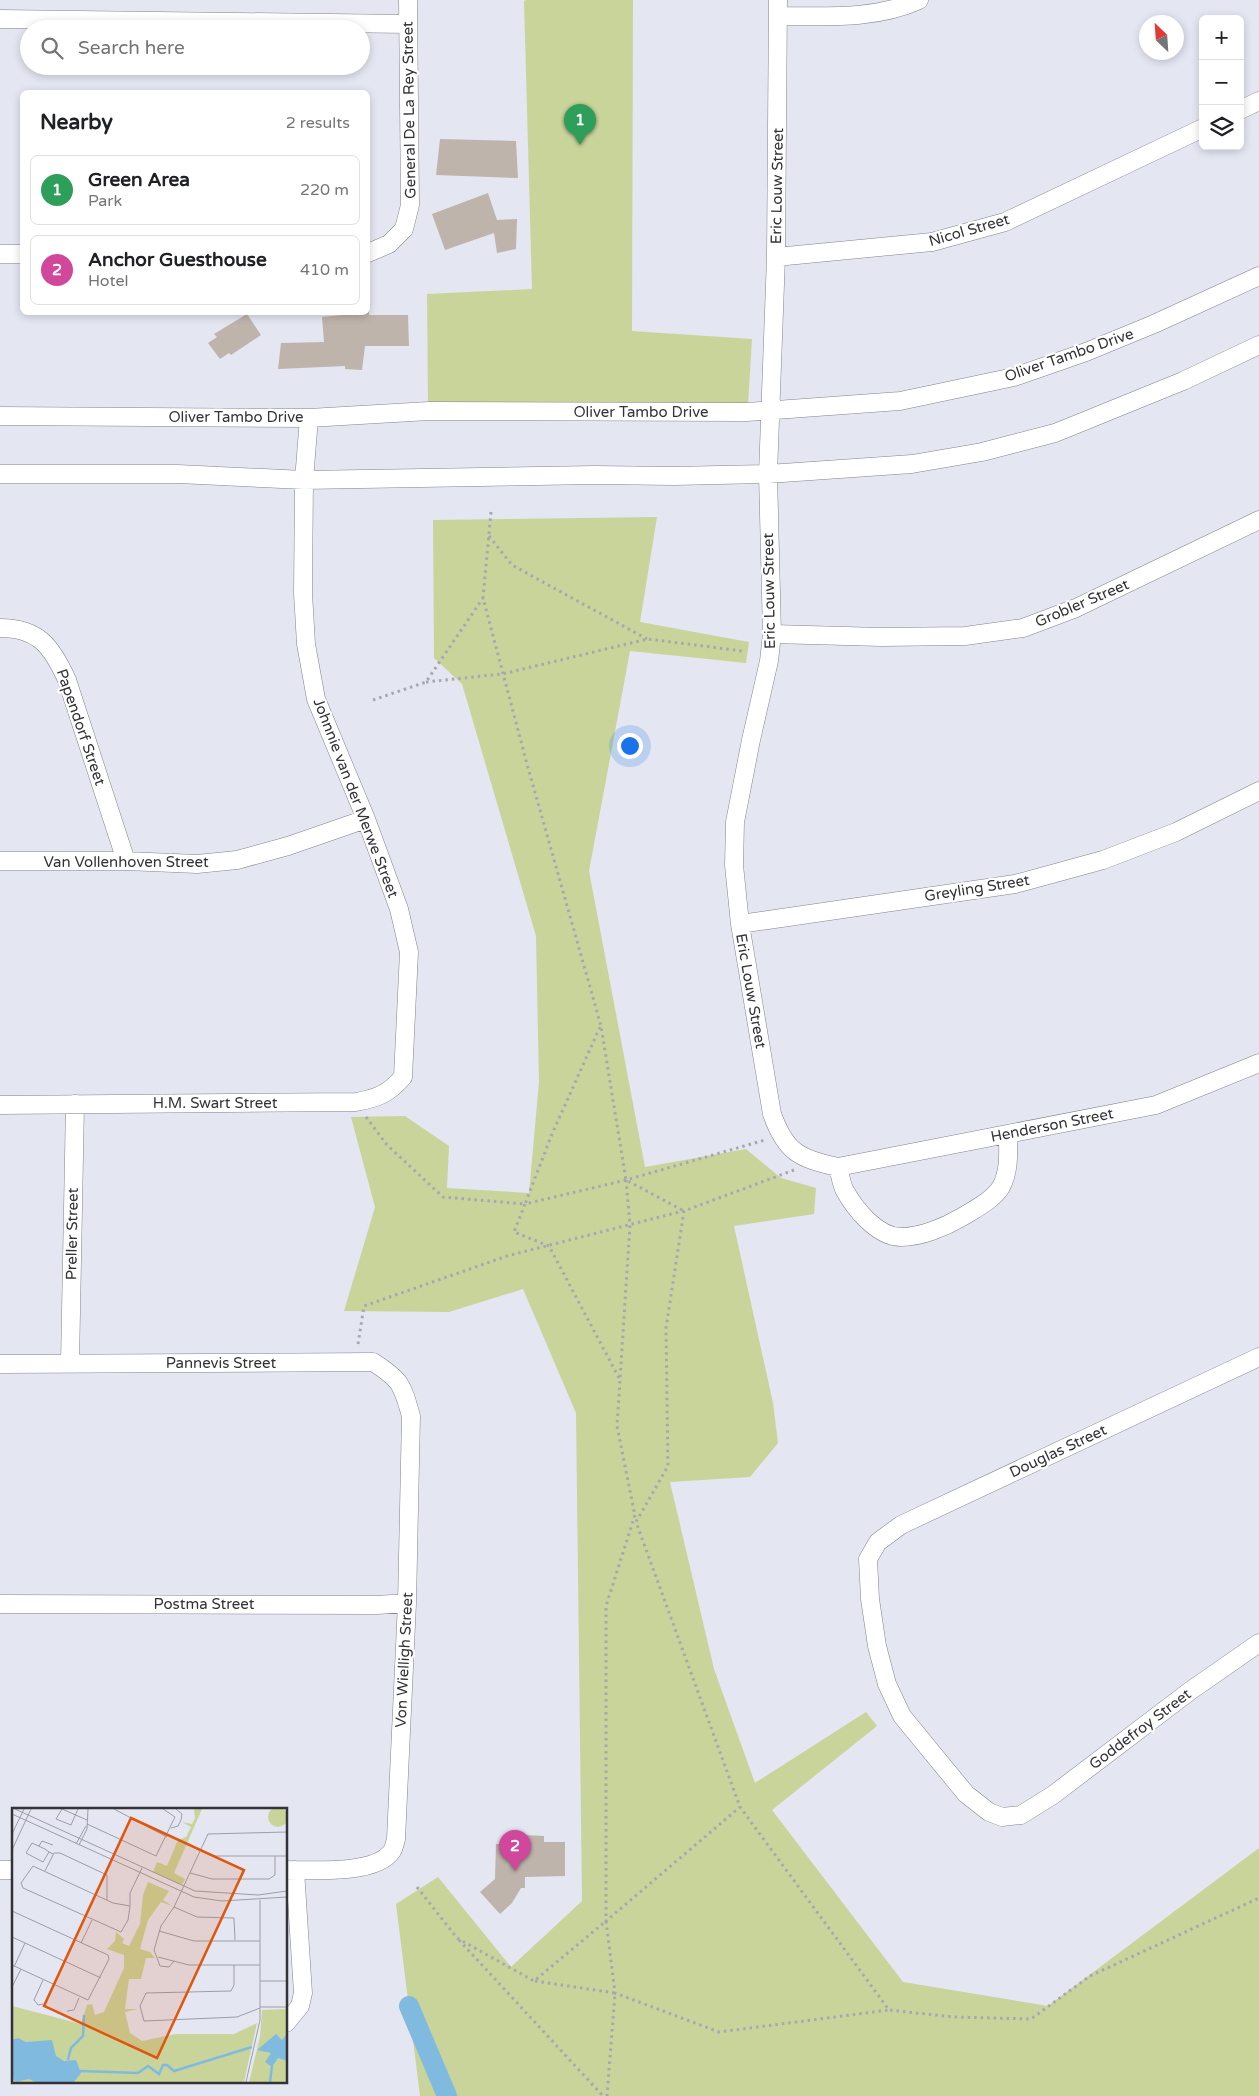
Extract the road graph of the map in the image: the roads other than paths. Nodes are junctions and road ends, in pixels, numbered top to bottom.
1 (408, 0) edge
2 (919, 0) edge
3 (778, 8) edge
4 (0, 19) edge
5 (82, 20) edge
6 (370, 24) edge
7 (408, 24) junction
8 (1259, 101) edge
9 (1244, 108) edge
10 (1199, 130) edge
11 (370, 252) edge
12 (0, 254) edge
13 (20, 254) edge
14 (776, 257) junction
15 (1259, 276) edge
16 (1259, 344) edge
17 (771, 411) junction
18 (0, 416) edge
19 (309, 418) junction
20 (0, 474) edge
21 (768, 474) junction
22 (304, 480) junction
23 (1259, 520) edge
24 (0, 628) edge
25 (772, 634) junction
26 (1259, 791) edge
27 (366, 818) junction
28 (0, 861) edge
29 (126, 861) junction
30 (740, 924) junction
31 (405, 1058) joint
32 (1259, 1063) edge
33 (0, 1104) edge
34 (75, 1104) junction
35 (1008, 1134) junction
36 (838, 1167) junction
37 (1259, 1357) edge
38 (0, 1364) edge
39 (70, 1364) junction
40 (411, 1416) joint
41 (408, 1603) junction
42 (0, 1604) edge
43 (1259, 1643) edge
44 (1021, 1814) joint
45 (291, 1870) edge
46 (288, 2021) edge

1 - 7 street, General De La Rey Street
2 - 3 street
3 - 14 street, Eric Louw Street
4 - 5 street
6 - 7 street
7 - 11 street, General De La Rey Street
8 - 9 street
10 - 14 street, Nicol Street
12 - 13 street
14 - 17 street, Eric Louw Street
15 - 17 street, Oliver Tambo Drive
16 - 21 street
17 - 19 street, Oliver Tambo Drive
17 - 21 street, Eric Louw Street
18 - 19 street, Oliver Tambo Drive
19 - 22 street, Johnnie van der Merwe Street
20 - 22 street
21 - 22 street
21 - 25 street, Eric Louw Street
22 - 27 street, Johnnie van der Merwe Street
23 - 25 street, Grobler Street
24 - 29 street, Papendorf Street
25 - 30 street, Eric Louw Street
26 - 30 street, Greyling Street
27 - 29 street, Van Vollenhoven Street
27 - 31 street, Johnnie van der Merwe Street
28 - 29 street, Van Vollenhoven Street
30 - 36 street, Eric Louw Street
31 - 34 street, H.M. Swart Street
32 - 35 street, Henderson Street
33 - 34 street, H.M. Swart Street
34 - 39 street, Preller Street
35 - 36 street, Henderson Street
35 - 36 street
37 - 44 street, Douglas Street
38 - 39 street, Pannevis Street
39 - 40 street, Pannevis Street
40 - 41 street, Von Wielligh Street
41 - 42 street, Postma Street
41 - 45 street, Von Wielligh Street
43 - 44 street, Goddefroy Street
45 - 46 street

